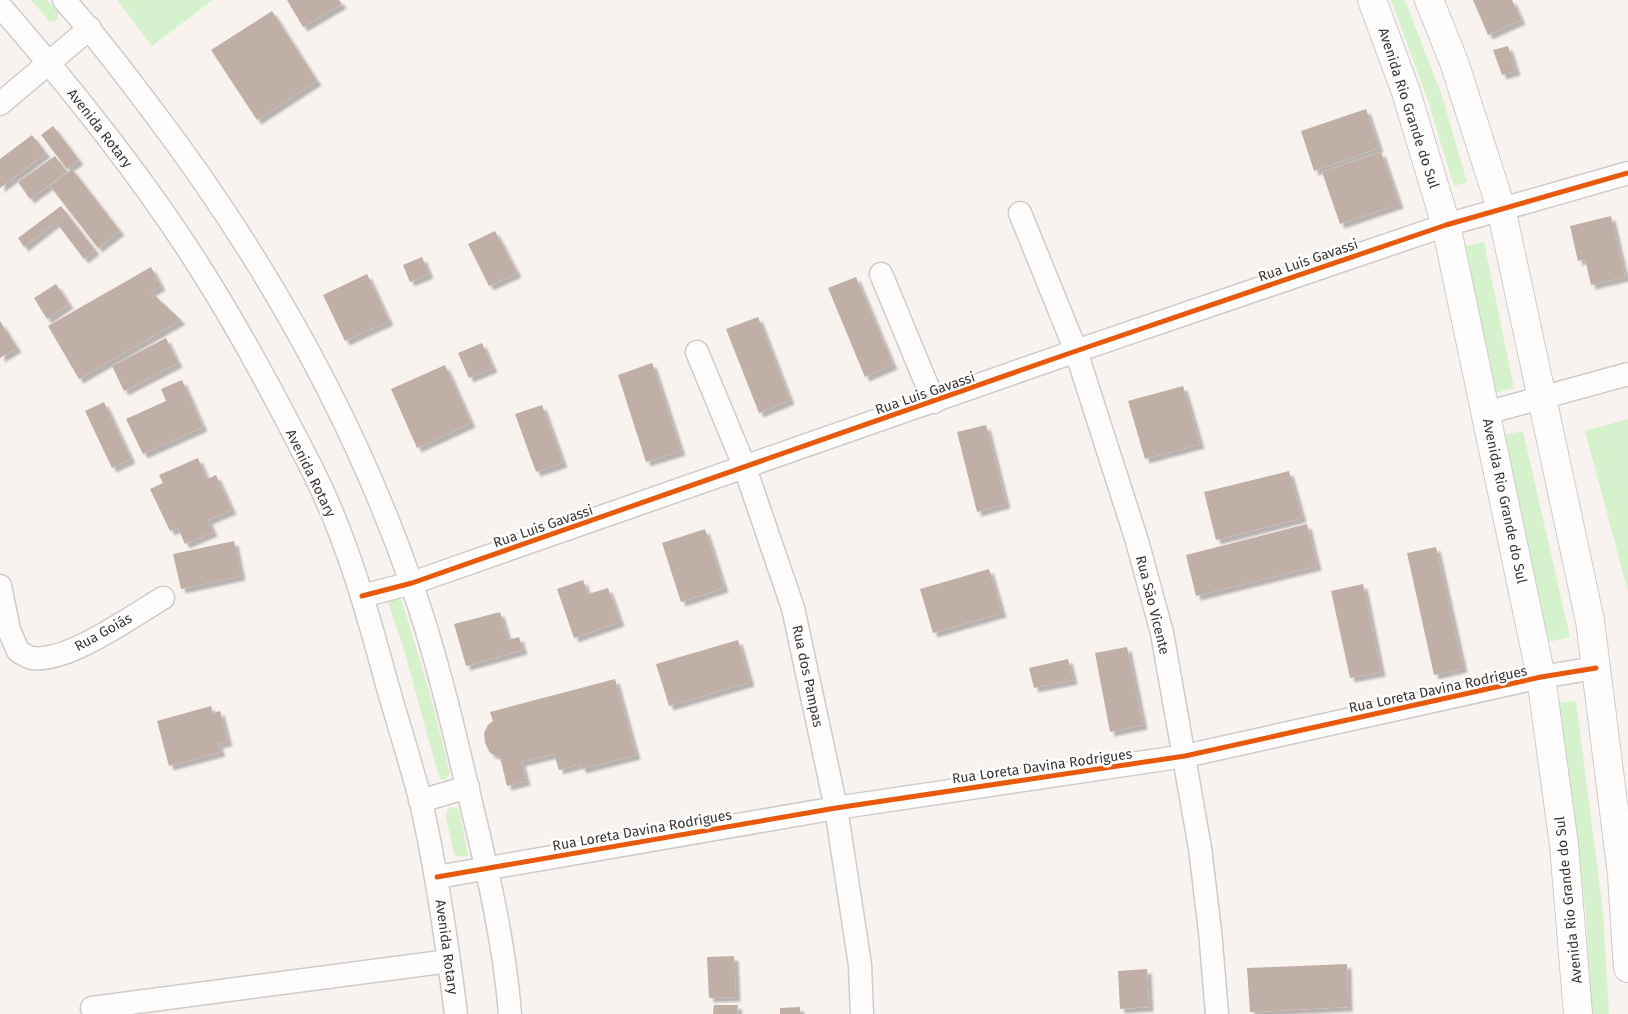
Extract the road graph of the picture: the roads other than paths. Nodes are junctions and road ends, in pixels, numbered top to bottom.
1 (64, 0) edge
2 (1372, 0) edge
3 (1429, 0) edge
4 (0, 6) edge
5 (90, 28) junction
6 (48, 62) junction
7 (0, 104) edge
8 (1628, 173) edge
9 (1501, 208) junction
10 (1020, 213) dead end
11 (1446, 225) junction
12 (881, 274) dead end
13 (1076, 351) junction
14 (696, 352) dead end
15 (1628, 374) edge
16 (1544, 398) junction
17 (934, 402) junction
18 (1486, 412) junction
19 (745, 468) junction
20 (412, 583) junction
21 (0, 586) edge
22 (362, 596) junction
23 (163, 598) dead end
24 (1596, 668) junction
25 (1541, 678) junction
26 (1185, 756) junction
27 (468, 787) junction
28 (420, 801) junction
29 (836, 808) junction
30 (487, 868) junction
31 (437, 877) junction
32 (449, 961) junction
33 (1628, 968) edge
34 (92, 1008) dead end
35 (456, 1014) edge
36 (510, 1014) edge
37 (862, 1014) edge
38 (1217, 1014) edge
39 (1578, 1014) edge

1 - 5 street
2 - 11 street, Avenida Rio Grande do Sul
3 - 9 street
4 - 6 street, Avenida Rotary
5 - 6 street
5 - 20 street
6 - 7 street
6 - 22 street, Avenida Rotary
8 - 9 street
9 - 11 street, Rua Luis Gavassi
9 - 16 street
10 - 13 street, Rua São Vicente
11 - 13 street, Rua Luis Gavassi
11 - 18 street, Avenida Rio Grande do Sul
12 - 17 street
13 - 17 street, Rua Luis Gavassi
13 - 26 street, Rua São Vicente
14 - 19 street, Rua dos Pampas
15 - 16 street
16 - 18 street
16 - 24 street
17 - 19 street, Rua Luis Gavassi
18 - 25 street, Avenida Rio Grande do Sul
19 - 20 street, Rua Luis Gavassi
19 - 29 street, Rua dos Pampas
20 - 22 street, Rua Luis Gavassi
20 - 27 street
21 - 23 street, Rua Goiás
22 - 28 street, Avenida Rotary
24 - 25 street, Rua Loreta Davina Rodrigues
24 - 33 street
25 - 26 street, Rua Loreta Davina Rodrigues
25 - 39 street, Avenida Rio Grande do Sul
26 - 29 street, Rua Loreta Davina Rodrigues
26 - 38 street, Rua São Vicente
27 - 28 street
27 - 30 street
28 - 31 street, Avenida Rotary
29 - 30 street, Rua Loreta Davina Rodrigues
29 - 37 street, Rua dos Pampas
30 - 31 street, Rua Loreta Davina Rodrigues
30 - 36 street
31 - 32 street, Avenida Rotary
32 - 34 street
32 - 35 street, Avenida Rotary

